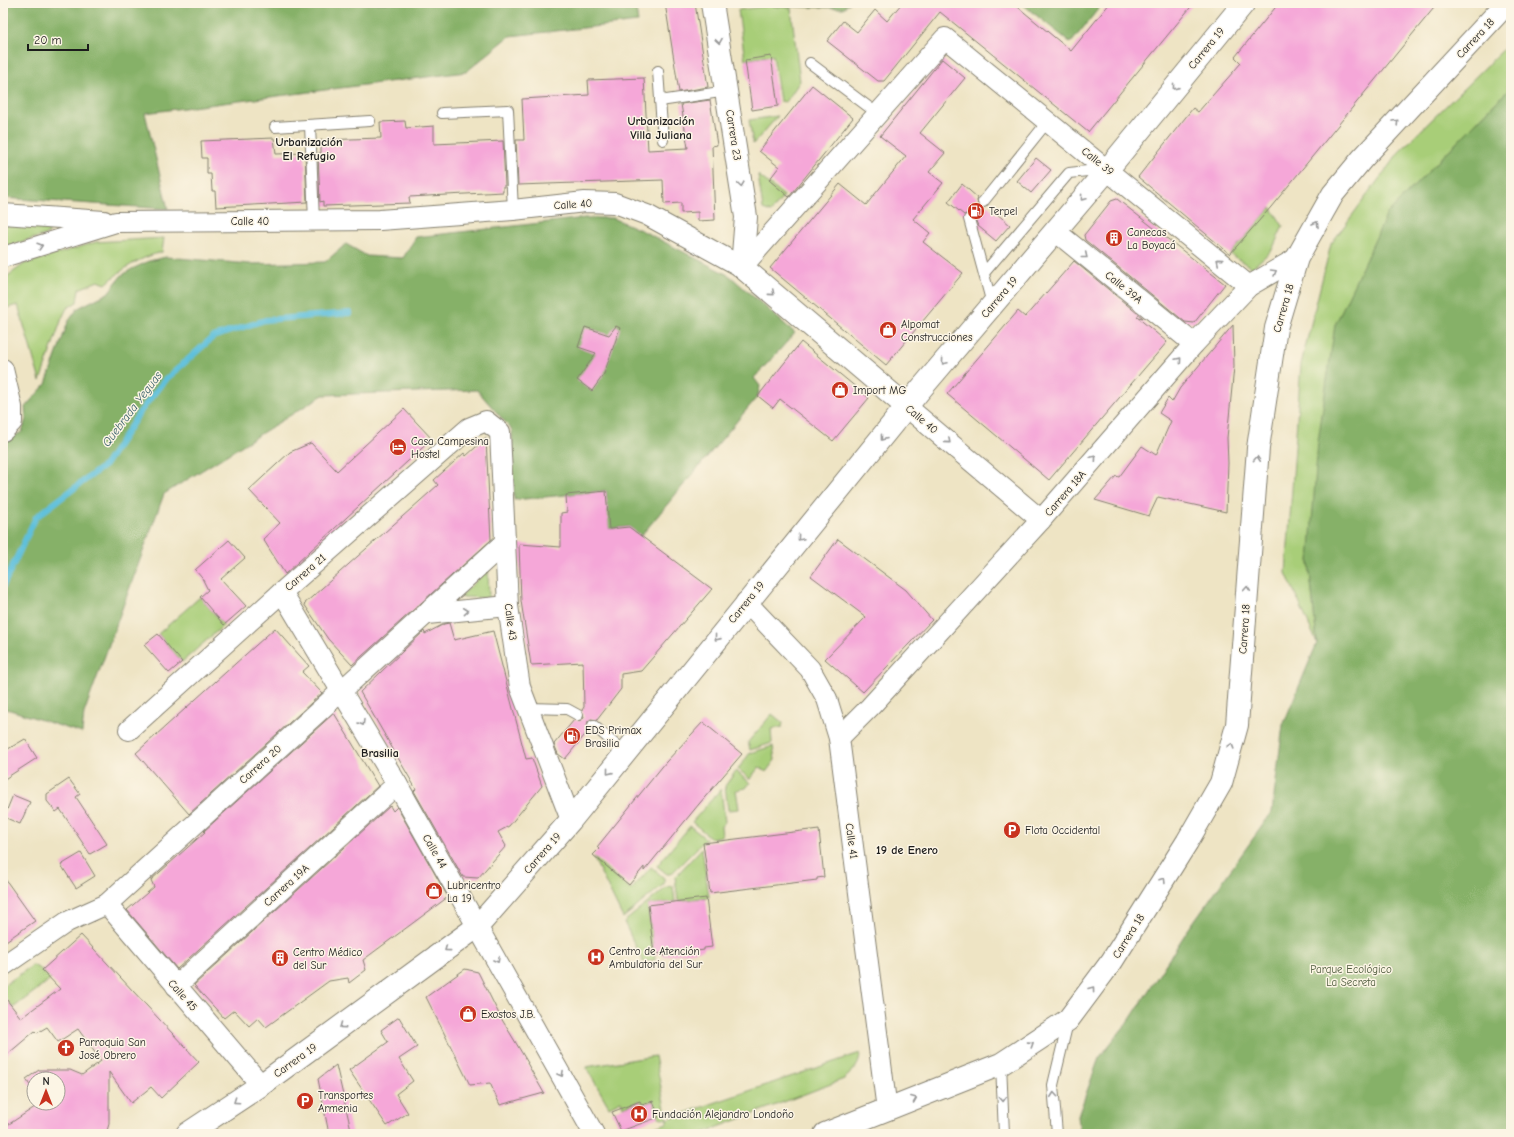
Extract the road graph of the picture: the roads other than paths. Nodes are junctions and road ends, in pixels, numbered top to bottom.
1 (712, 3) edge
2 (1244, 3) edge
3 (1508, 3) edge
4 (810, 63) dead end
5 (658, 71) dead end
6 (727, 91) junction
7 (660, 101) junction
8 (442, 113) dead end
9 (878, 114) junction
10 (370, 121) dead end
11 (1048, 121) junction
12 (310, 125) junction
13 (275, 127) dead end
14 (663, 140) dead end
15 (1108, 169) junction
16 (983, 202) dead end
17 (513, 210) junction
18 (3, 214) edge
19 (969, 219) dead end
20 (314, 221) junction
21 (116, 222) junction
22 (1055, 231) junction
23 (3, 257) edge
24 (1298, 258) junction
25 (742, 268) junction
26 (984, 273) junction
27 (1249, 286) junction
28 (992, 305) junction
29 (1194, 344) junction
30 (3, 369) edge
31 (907, 407) junction
32 (486, 422) joint
33 (3, 431) edge
34 (1041, 520) junction
35 (504, 544) junction
36 (282, 592) junction
37 (746, 602) junction
38 (508, 606) junction
39 (427, 614) junction
40 (342, 690) junction
41 (528, 708) junction
42 (578, 715) dead end
43 (593, 725) dead end
44 (128, 730) dead end
45 (839, 738) junction
46 (625, 753) junction
47 (397, 784) junction
48 (571, 820) junction
49 (107, 904) junction
50 (478, 926) junction
51 (3, 966) edge
52 (176, 986) junction
53 (1068, 1020) junction
54 (1001, 1064) junction
55 (261, 1085) junction
56 (887, 1110) junction
57 (187, 1134) edge
58 (594, 1134) edge
59 (825, 1134) edge
60 (1004, 1134) edge
61 (1057, 1134) edge

1 -> 6 main road, Carrera 23
2 -> 15 main road, Carrera 19
24 -> 3 main road, Carrera 18
4 - 9 lane
5 - 7 lane
6 - 7 lane
6 -> 25 main road, Carrera 23
7 - 14 lane
8 - 17 lane
9 - 11 street, Calle 39
9 - 25 street
10 - 12 lane
11 - 15 street, Calle 39
11 - 16 lane
12 - 13 lane
12 - 20 lane
15 -> 22 main road, Carrera 19
15 - 26 lane
27 -> 15 street, Calle 39
17 - 20 street, Calle 40
17 - 25 street, Calle 40
18 - 21 street
19 - 26 lane
20 - 21 street, Calle 40
23 -> 21 street, Calle 40
22 - 28 main road, Carrera 19
22 -> 29 street, Calle 39A
27 -> 24 street, Carrera 18A
53 -> 24 main road, Carrera 18
25 -> 31 main road, Calle 40
26 - 28 lane
27 - 29 street, Carrera 18A
28 -> 31 main road, Carrera 19
34 -> 29 street, Carrera 18A
30 - 33 street
31 -> 34 street, Calle 40
31 -> 37 main road, Carrera 19
32 - 35 street, Calle 43
32 - 36 street, Carrera 21
34 - 45 street, Carrera 18A
35 - 38 street, Calle 43
35 - 39 street, Carrera 20
36 - 40 street, Calle 44
36 - 44 street, Carrera 21
37 - 45 street, Calle 41
37 -> 46 main road, Carrera 19
39 -> 38 street
38 - 41 street, Calle 43
39 - 40 street, Carrera 20
40 -> 47 street, Calle 44
40 - 49 street, Carrera 20
41 - 42 lane
41 - 48 street, Calle 43
43 - 46 lane
45 - 56 street, Calle 41
46 -> 48 main road, Carrera 19
47 - 50 street, Calle 44
47 - 52 street, Carrera 19A
48 - 50 main road, Carrera 19
49 - 51 street, Carrera 20
49 - 52 street, Calle 45
50 -> 55 main road, Carrera 19
50 -> 58 street, Calle 44
52 - 55 street, Calle 45
54 -> 53 main road, Carrera 18
61 -> 53 lane
56 -> 54 main road, Carrera 18
54 -> 60 lane
55 -> 57 main road, Carrera 19
56 - 59 main road, Carrera 18

